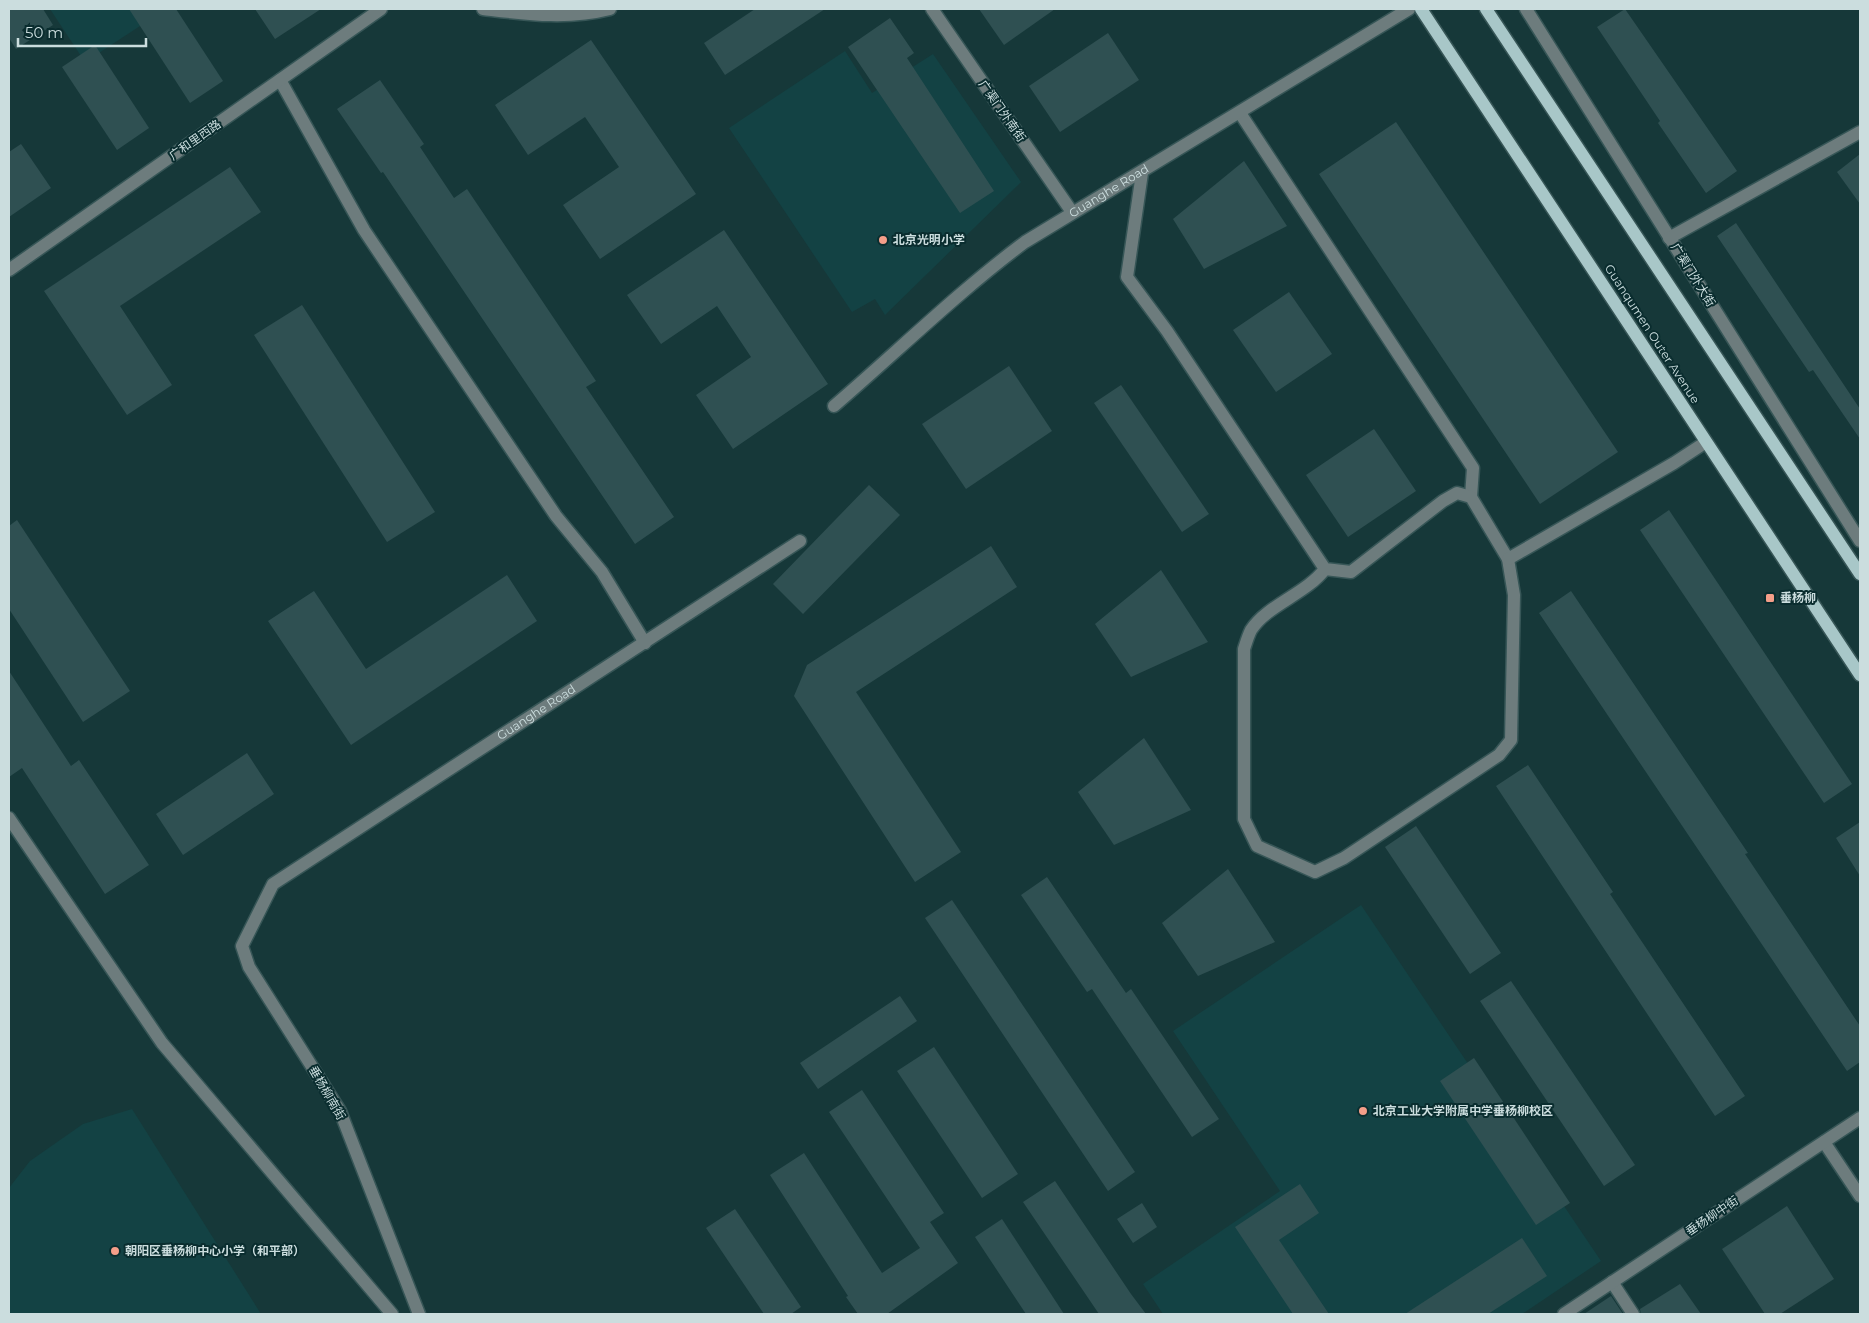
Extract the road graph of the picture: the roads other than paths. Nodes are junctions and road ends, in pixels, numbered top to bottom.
1 (381, 9) edge
2 (483, 9) edge
3 (610, 9) edge
4 (932, 9) edge
5 (1409, 9) edge
6 (1421, 9) edge
7 (1486, 9) edge
8 (1526, 9) edge
9 (540, 13) edge
10 (280, 80) junction
11 (1240, 113) junction
12 (1860, 132) edge
13 (1142, 173) junction
14 (1072, 212) junction
15 (1669, 238) junction
16 (9, 270) edge
17 (834, 406) dead end
18 (1706, 442) junction
19 (1471, 497) junction
20 (800, 541) dead end
21 (1860, 541) edge
22 (1508, 559) junction
23 (1326, 569) junction
24 (1860, 574) edge
25 (645, 643) junction
26 (1860, 675) edge
27 (9, 818) edge
28 (273, 884) joint
29 (1860, 1118) edge
30 (1824, 1142) junction
31 (1860, 1196) edge
32 (1612, 1282) junction
33 (392, 1314) edge
34 (419, 1314) edge
35 (1564, 1314) edge
36 (1633, 1314) edge

1 - 10 street, 广和里西路
2 - 9 street
3 - 9 street
4 - 14 street, 广渠门外南街
5 - 11 street, Guanghe Road
6 - 18 main road, Guanqumen Outer Avenue
7 - 24 main road
8 - 15 street, 广渠门外大街
10 - 16 street, 广和里西路
10 - 25 street
11 - 13 street, Guanghe Road
11 - 19 street
12 - 15 street
13 - 14 street, Guanghe Road
13 - 23 street
14 - 17 street, Guanghe Road
15 - 21 street, 广渠门外大街
18 - 22 street
18 - 26 main road, Guanqumen Outer Avenue
19 - 22 street
19 - 23 street
20 - 25 street, Guanghe Road
22 - 23 street
25 - 28 street, Guanghe Road
27 - 33 street
28 - 34 street, 垂杨柳南街
29 - 30 street, 垂杨柳中街
30 - 31 street
30 - 32 street, 垂杨柳中街
32 - 35 street, 垂杨柳中街
32 - 36 street

